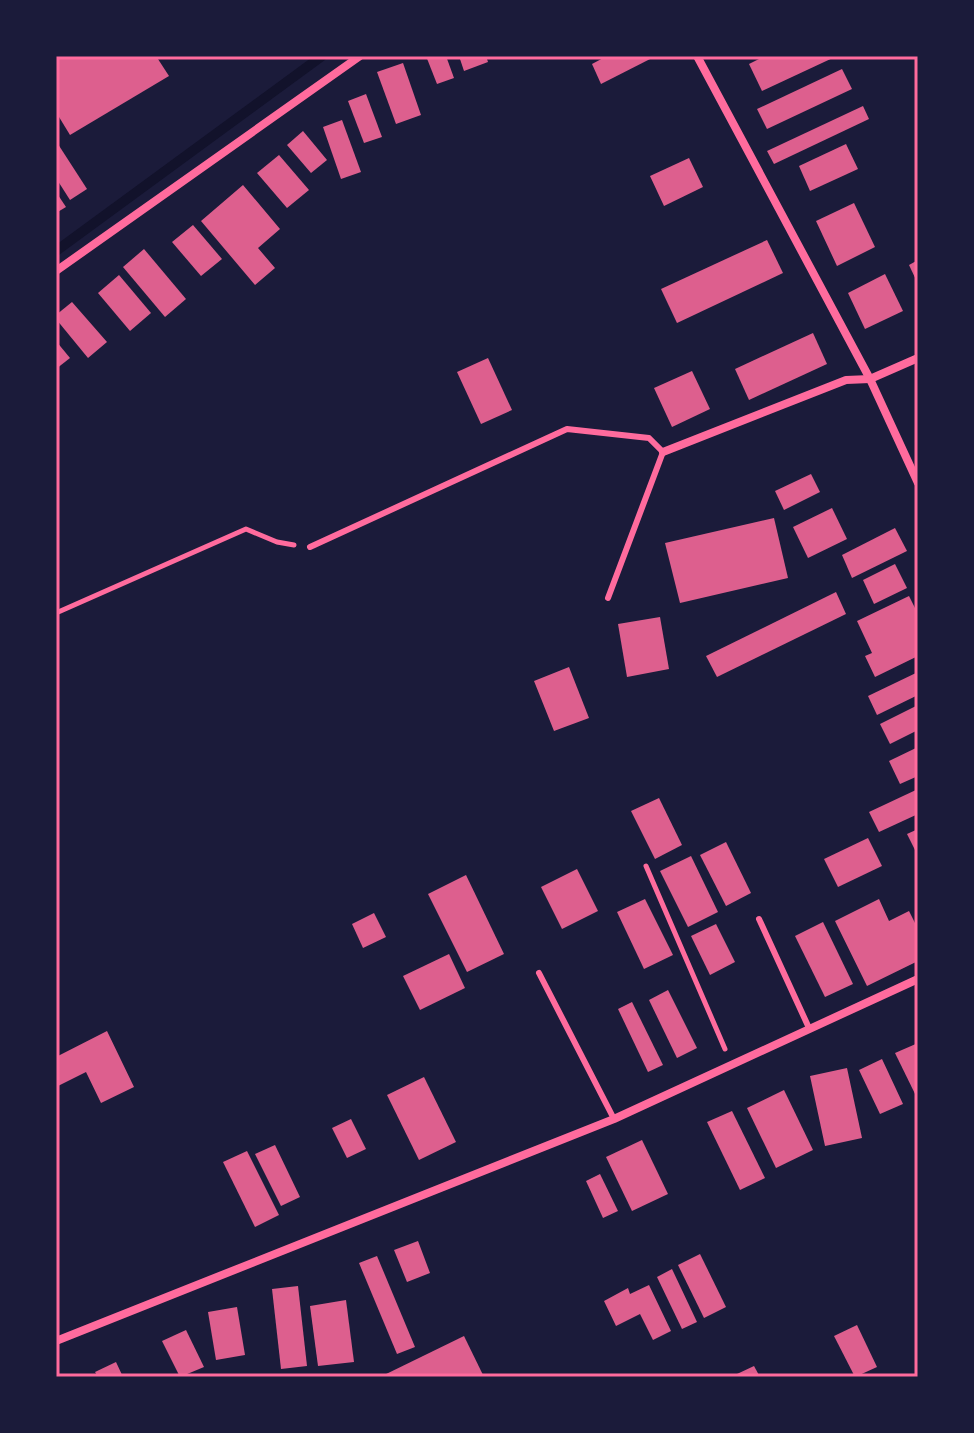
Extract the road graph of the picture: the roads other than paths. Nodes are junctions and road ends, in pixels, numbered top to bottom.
1 (360, 56) edge
2 (697, 56) edge
3 (56, 271) edge
4 (918, 358) edge
5 (870, 379) junction
6 (663, 452) junction
7 (918, 483) edge
8 (310, 547) road end
9 (608, 598) dead end
10 (759, 919) dead end
11 (539, 973) dead end
12 (918, 979) edge
13 (809, 1028) junction
14 (614, 1119) junction
15 (56, 1341) edge

1 - 3 street
2 - 5 street
4 - 5 street
5 - 6 street
5 - 7 street
6 - 8 lane
6 - 9 lane
10 - 13 lane
11 - 14 lane
12 - 13 street
13 - 14 street
14 - 15 street

